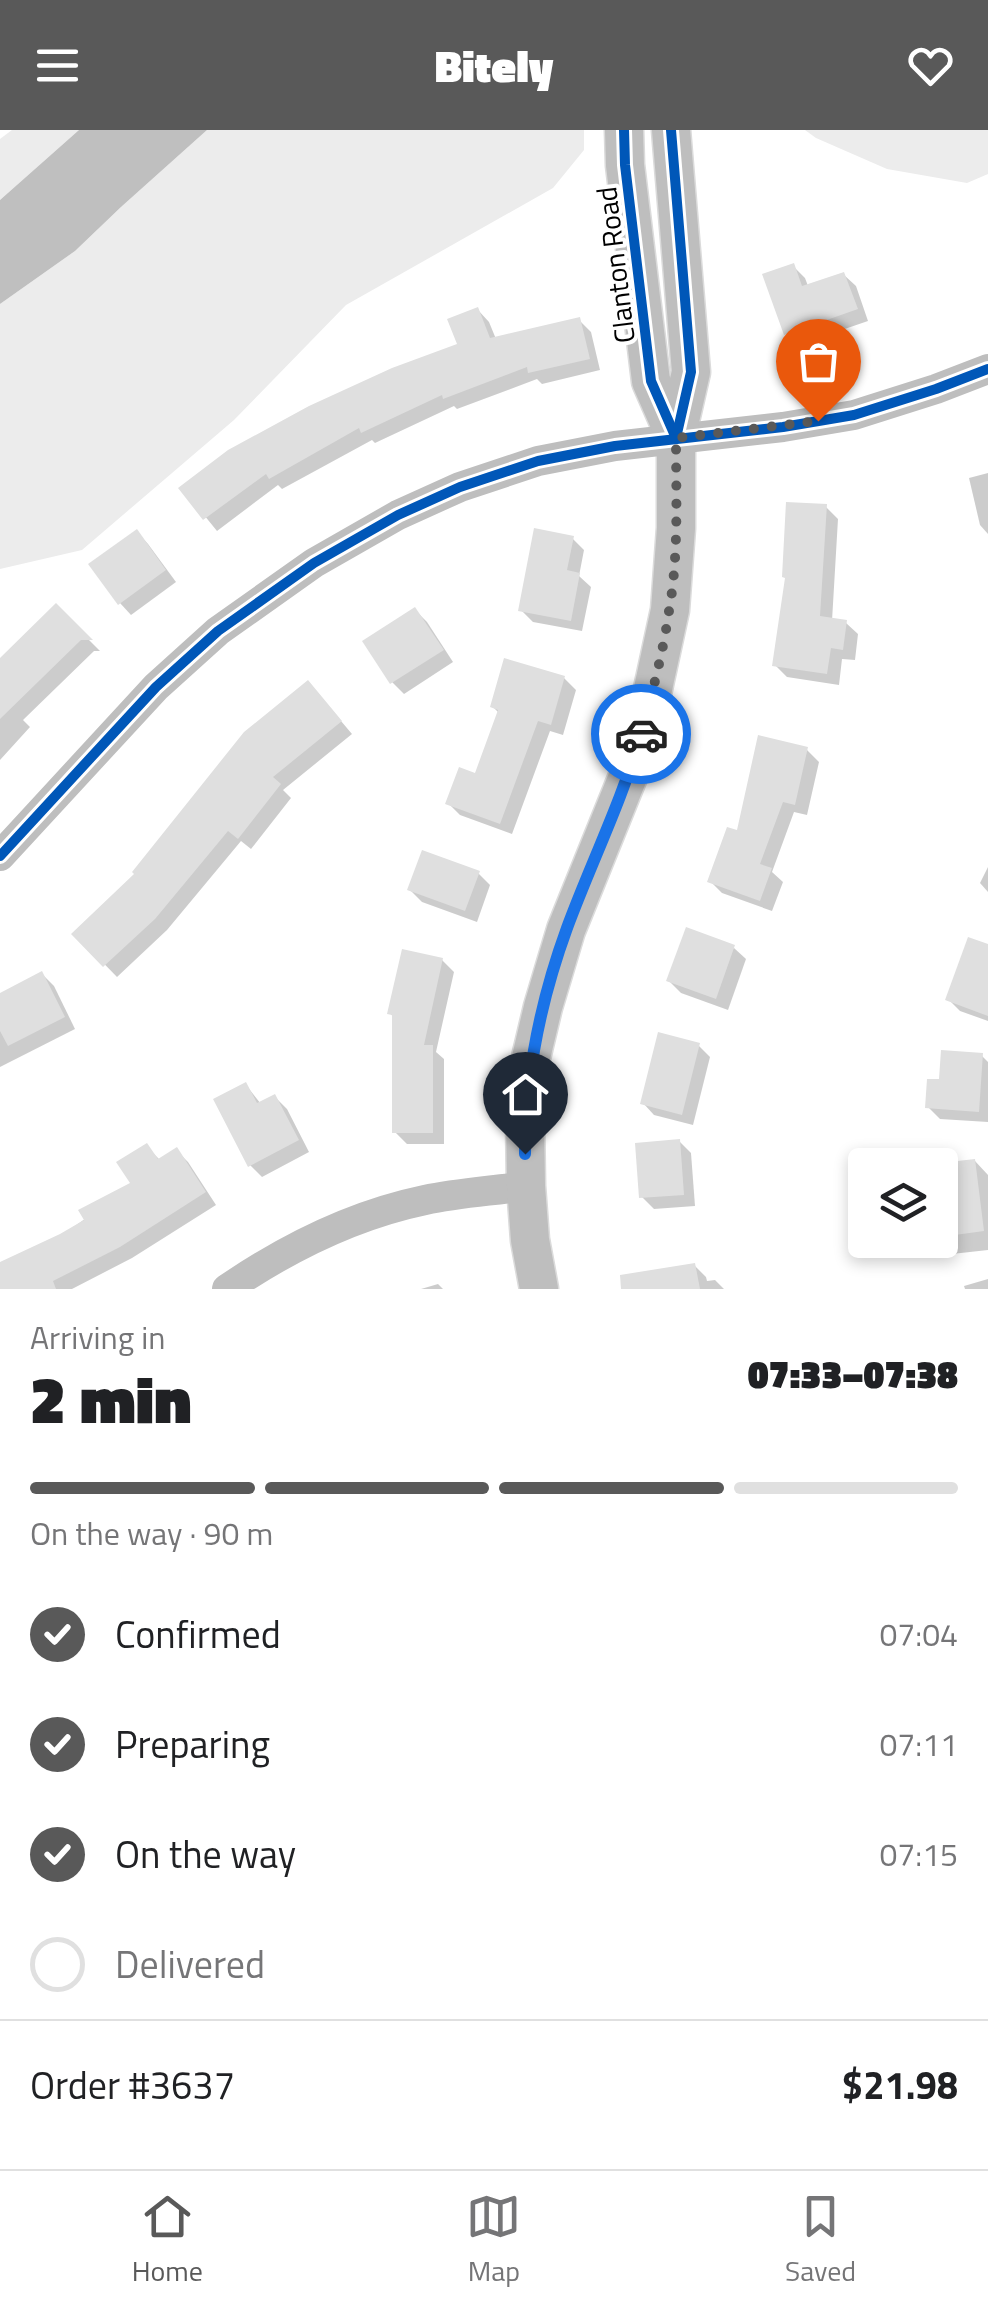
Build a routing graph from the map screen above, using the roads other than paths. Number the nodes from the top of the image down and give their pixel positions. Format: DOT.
graph roads {
  1 [pos="624,130"];
  2 [pos="670,130"];
  3 [pos="988,369"];
  4 [pos="676,438"];
  5 [pos="0,856"];
  6 [pos="526,1186"];
  7 [pos="227,1289"];
  8 [pos="540,1289"];
  1 -- 4 [label="main road, Clanton Road"];
  2 -- 4 [label="main road, Clanton Road"];
  3 -- 4 [label="street"];
  4 -- 5 [label="street"];
  4 -- 6 [label="main road, Clanton Road"];
  6 -- 7 [label="street"];
  6 -- 8 [label="main road, Clanton Road"];
}
